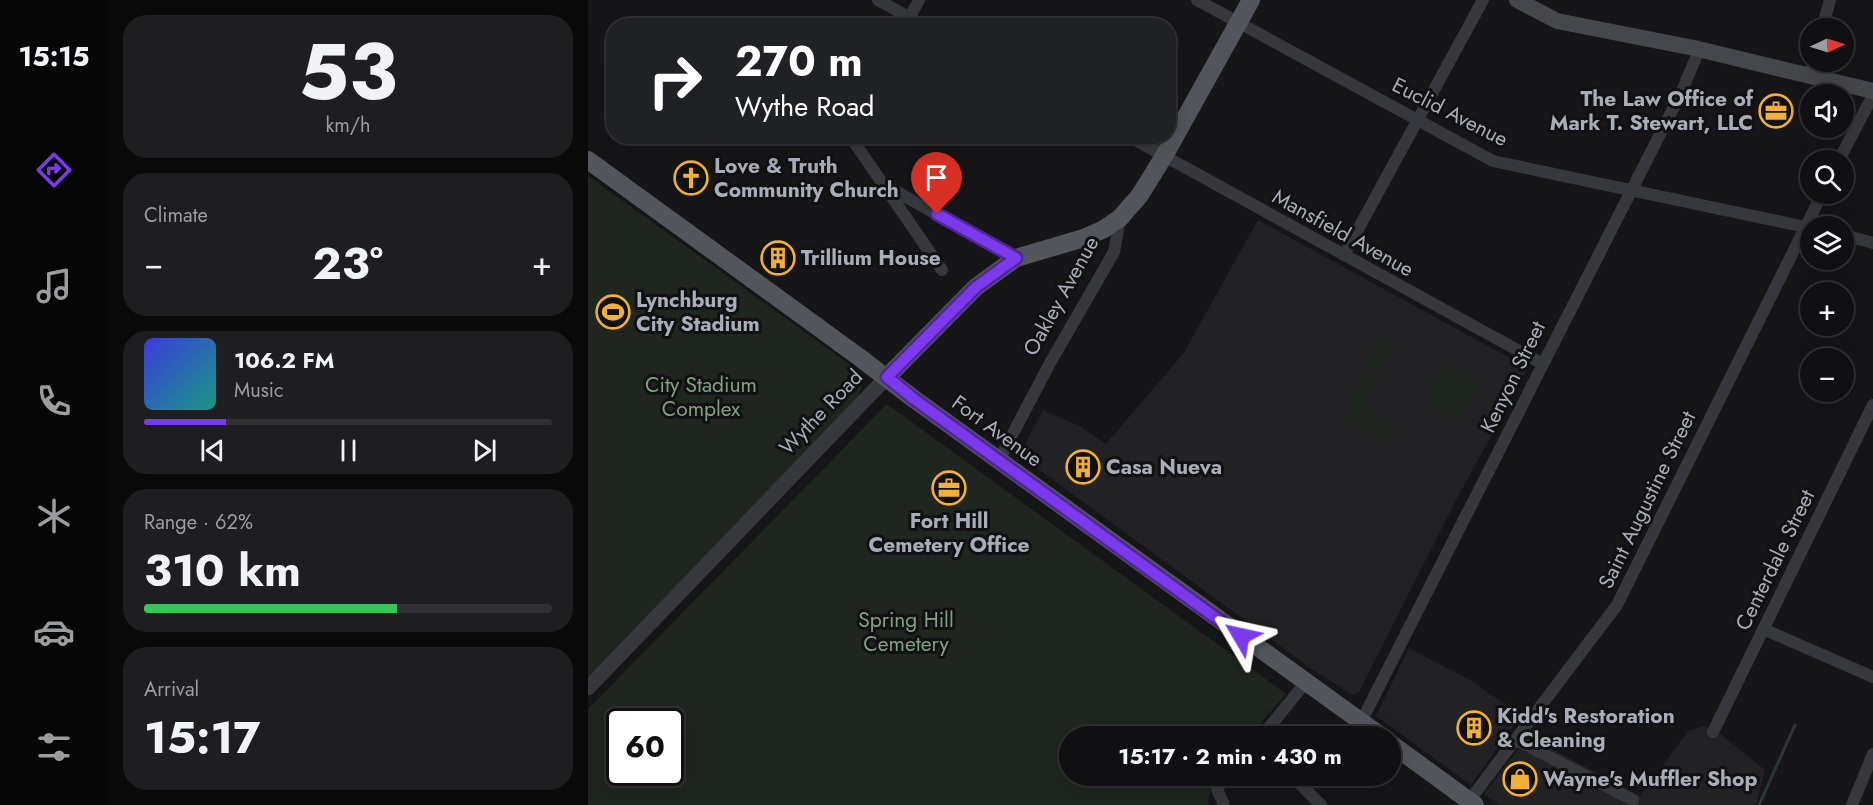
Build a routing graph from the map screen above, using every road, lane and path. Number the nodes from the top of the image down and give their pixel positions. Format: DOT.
graph roads {
  1 [pos="878,0"];
  2 [pos="919,0"];
  3 [pos="1197,0"];
  4 [pos="1251,0"];
  5 [pos="1482,0"];
  6 [pos="1517,0"];
  7 [pos="1830,0"];
  8 [pos="904,18"];
  9 [pos="910,18"];
  10 [pos="1825,18"];
  11 [pos="1239,22"];
  12 [pos="1699,50"];
  13 [pos="1800,67"];
  14 [pos="1820,72"];
  15 [pos="1873,91"];
  16 [pos="1873,95"];
  17 [pos="1419,119"];
  18 [pos="1176,135"];
  19 [pos="856,144"];
  20 [pos="1142,144"];
  21 [pos="1171,144"];
  22 [pos="1844,150"];
  23 [pos="1164,156"];
  24 [pos="588,160"];
  25 [pos="885,185"];
  26 [pos="1631,189"];
  27 [pos="1120,218"];
  28 [pos="1800,225"];
  29 [pos="1854,238"];
  30 [pos="1800,243"];
  31 [pos="1873,243"];
  32 [pos="1344,255"];
  33 [pos="1016,258"];
  34 [pos="942,270"];
  35 [pos="1541,363"];
  36 [pos="887,377"];
  37 [pos="1873,405"];
  38 [pos="999,460"];
  39 [pos="1763,629"];
  40 [pos="1873,677"];
  41 [pos="1306,682"];
  42 [pos="588,688"];
  43 [pos="1361,722"];
  44 [pos="1270,726"];
  45 [pos="1367,726"];
  46 [pos="1713,732"];
  47 [pos="1516,740"];
  48 [pos="1401,751"];
  49 [pos="1873,754"];
  50 [pos="1219,786"];
  51 [pos="1302,786"];
  52 [pos="1633,800"];
  53 [pos="1472,803"];
  54 [pos="1224,805"];
  55 [pos="1322,805"];
  56 [pos="1851,805"];
  1 -- 8 [label="street"];
  2 -- 9 [label="street"];
  3 -- 11 [label="street, Euclid Avenue"];
  4 -- 11 [label="main road, Oakley Avenue"];
  5 -- 17 [label="street"];
  6 -- 12 [label="main road"];
  7 -- 10 [label="street"];
  11 -- 17 [label="street, Euclid Avenue"];
  11 -- 18 [label="main road, Oakley Avenue"];
  12 -- 13 [label="main road"];
  12 -- 26 [label="street, Kenyon Street"];
  14 -- 15 [label="main road"];
  16 -- 22 [label="street"];
  17 -- 26 [label="street, Euclid Avenue"];
  17 -- 32 [label="street"];
  19 -- 25 [label="street"];
  20 -- 23 [label="street, Mansfield Avenue"];
  21 -- 23 [label="main road, Oakley Avenue"];
  23 -- 27 [label="main road, Oakley Avenue"];
  23 -- 32 [label="street, Mansfield Avenue"];
  24 -- 36 [label="main road, Fort Avenue"];
  25 -- 33 [label="street"];
  25 -- 34 [label="street"];
  26 -- 28 [label="street, Euclid Avenue"];
  26 -- 35 [label="street, Kenyon Street"];
  27 -- 33 [label="main road, Wythe Road"];
  27 -- 38 [label="street, Oakley Avenue"];
  29 -- 31 [label="street"];
  30 -- 47 [label="street, Saint Augustine Street"];
  32 -- 35 [label="street, Mansfield Avenue"];
  33 -- 36 [label="main road, Wythe Road"];
  35 -- 43 [label="street, Kenyon Street"];
  36 -- 38 [label="main road, Fort Avenue"];
  36 -- 42 [label="street, Wythe Road"];
  37 -- 39 [label="street, Centerdale Street"];
  38 -- 41 [label="main road, Fort Avenue"];
  39 -- 40 [label="street"];
  39 -- 46 [label="street, Centerdale Street"];
  41 -- 43 [label="main road, Fort Avenue"];
  41 -- 44 [label="street"];
  43 -- 45 [label="main road, Fort Avenue"];
  47 -- 52 [label="street"];
  47 -- 53 [label="street, Saint Augustine Street"];
  48 -- 53 [label="main road"];
  49 -- 56 [label="street"];
  50 -- 54 [label="street"];
  51 -- 55 [label="street"];
}
